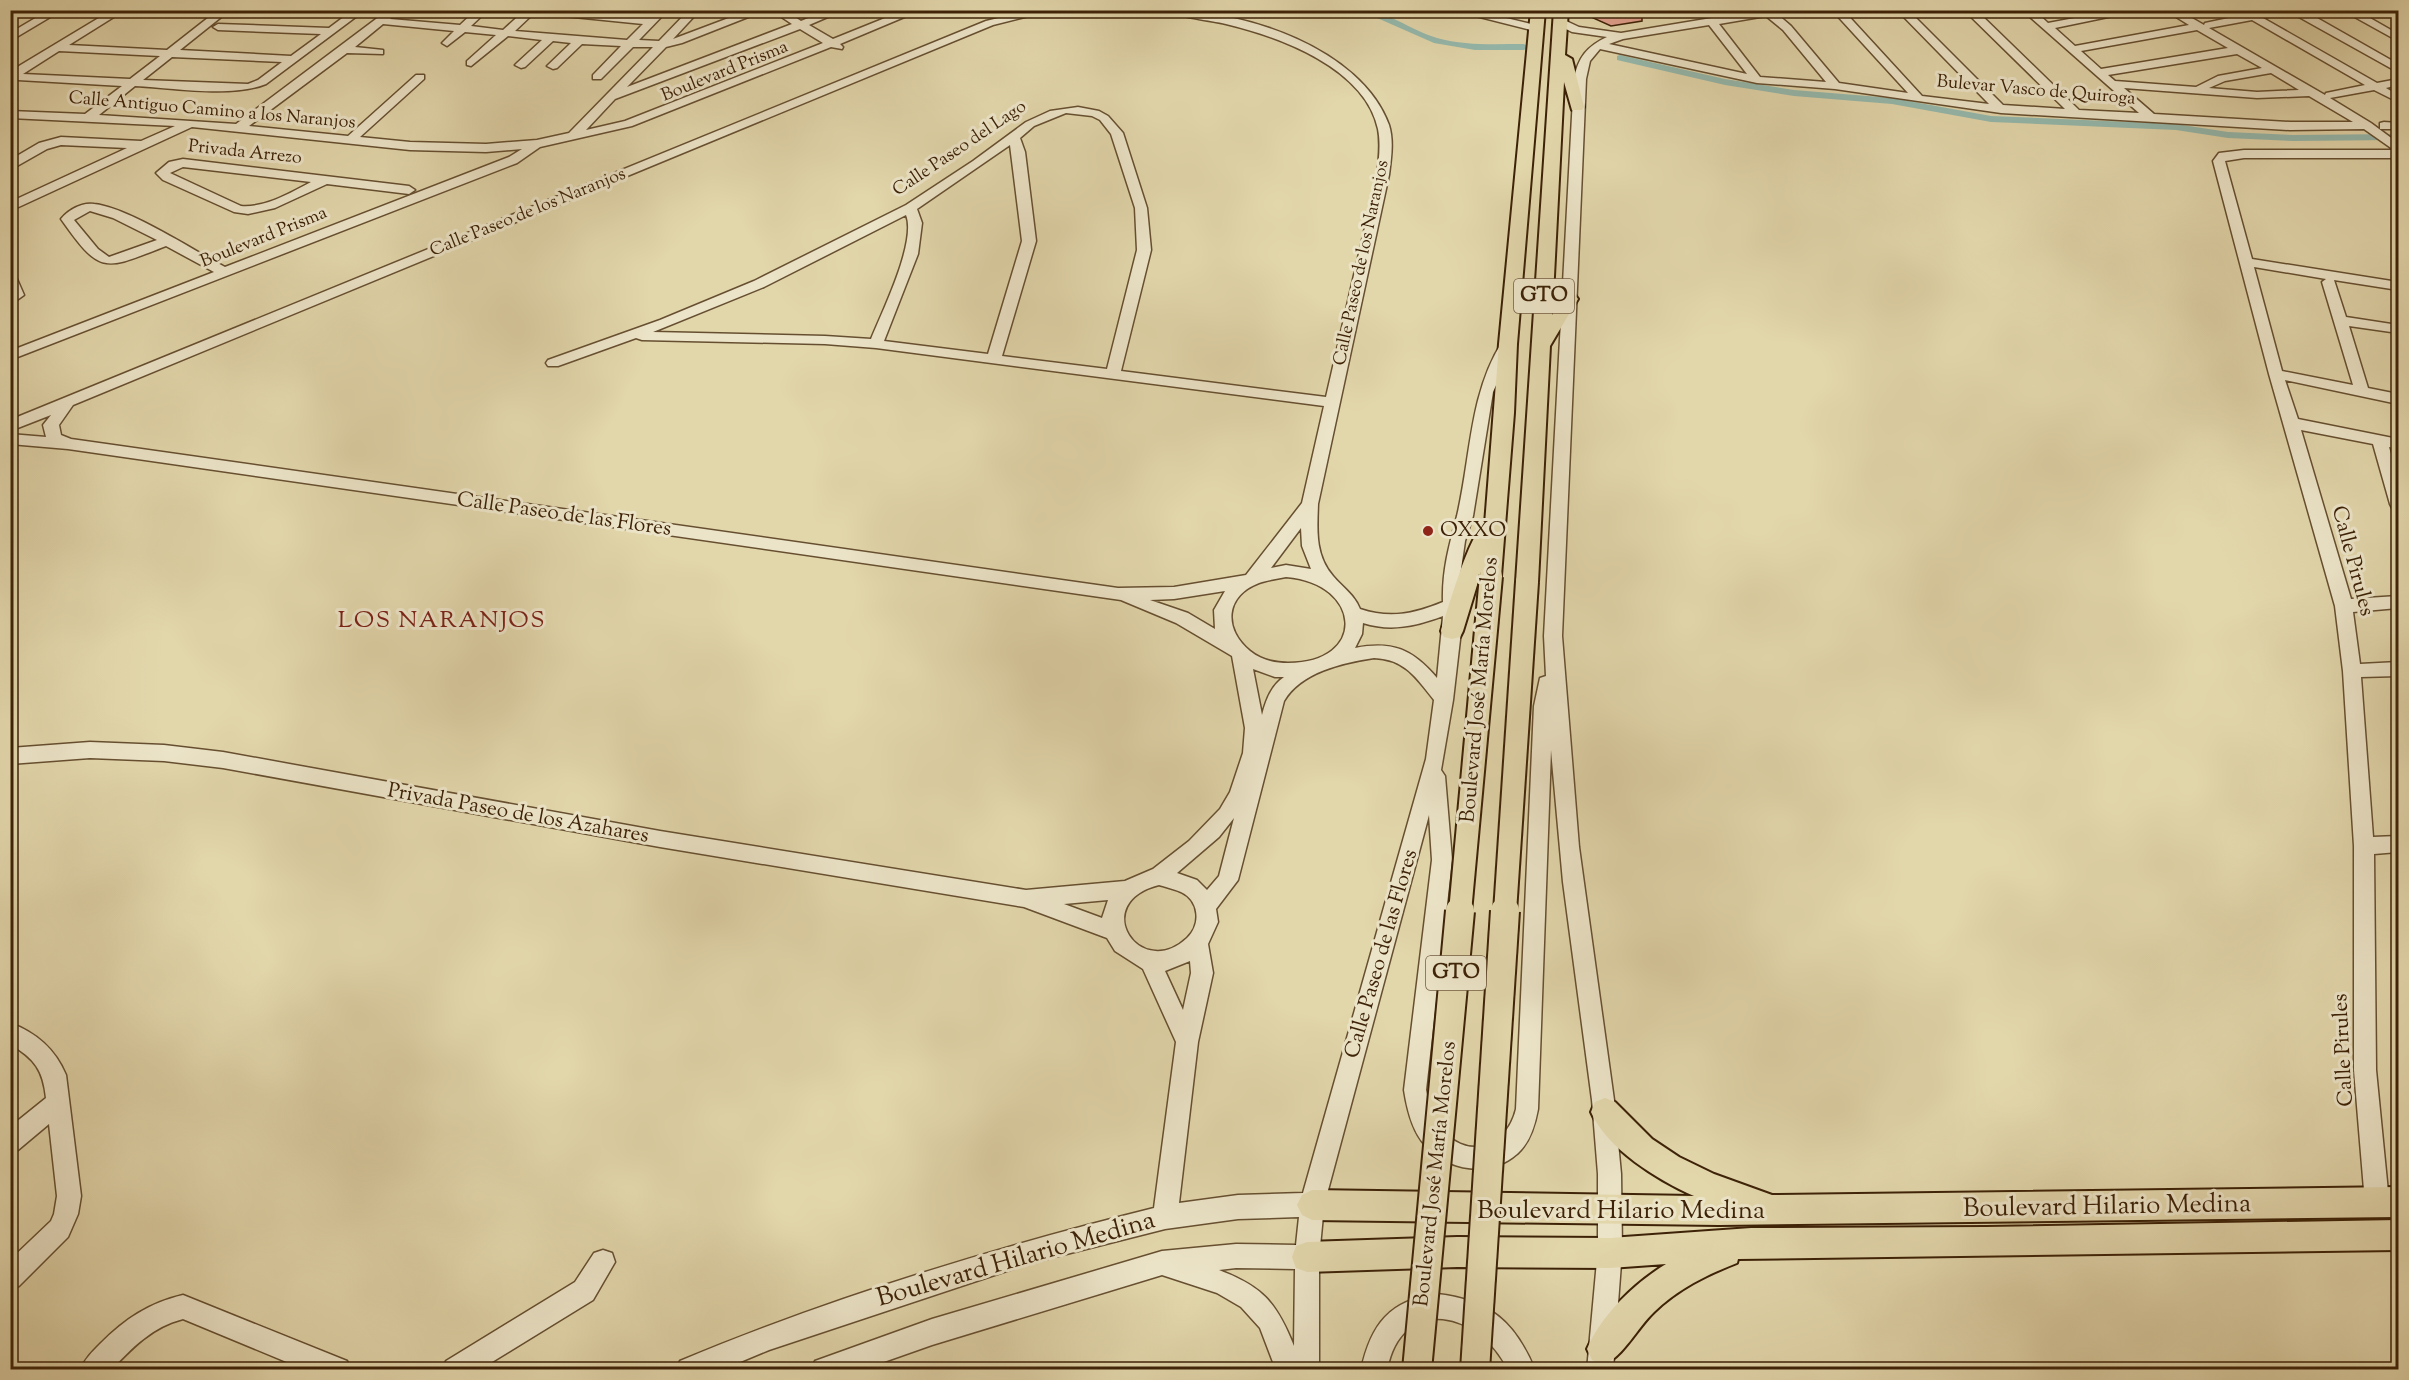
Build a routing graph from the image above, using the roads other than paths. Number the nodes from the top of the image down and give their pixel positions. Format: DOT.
graph roads {
  1 [pos="57,10"];
  2 [pos="120,10"];
  3 [pos="225,10"];
  4 [pos="238,10"];
  5 [pos="360,10"];
  6 [pos="394,10"];
  7 [pos="483,10"];
  8 [pos="532,10"];
  9 [pos="663,10"];
  10 [pos="695,10"];
  11 [pos="761,10"];
  12 [pos="776,10"];
  13 [pos="839,10"];
  14 [pos="916,10"];
  15 [pos="930,10"];
  16 [pos="1048,10"];
  17 [pos="1173,10"];
  18 [pos="1457,10"];
  19 [pos="1538,10"];
  20 [pos="1693,10"];
  21 [pos="1785,10"];
  22 [pos="1838,10"];
  23 [pos="1902,10"];
  24 [pos="1970,10"];
  25 [pos="2028,10"];
  26 [pos="2137,10"];
  27 [pos="2170,10"];
  28 [pos="2185,10"];
  29 [pos="2242,10"];
  30 [pos="2287,10"];
  31 [pos="2294,10"];
  32 [pos="2347,10"];
  33 [pos="1767,12"];
  34 [pos="2253,17"];
  35 [pos="381,21"];
  36 [pos="652,22"];
  37 [pos="1712,22"];
  38 [pos="1560,24"];
  39 [pos="1695,24"];
  40 [pos="801,25"];
  41 [pos="2204,26"];
  42 [pos="218,27"];
  43 [pos="2045,27"];
  44 [pos="1535,28"];
  45 [pos="463,29"];
  46 [pos="332,30"];
  47 [pos="504,33"];
  48 [pos="1621,36"];
  49 [pos="10,38"];
  50 [pos="551,38"];
  51 [pos="2398,38"];
  52 [pos="580,40"];
  53 [pos="447,43"];
  54 [pos="628,44"];
  55 [pos="662,44"];
  56 [pos="834,45"];
  57 [pos="1598,45"];
  58 [pos="57,48"];
  59 [pos="345,50"];
  60 [pos="2071,50"];
  61 [pos="2238,50"];
  62 [pos="379,52"];
  63 [pos="178,54"];
  64 [pos="292,59"];
  65 [pos="471,63"];
  66 [pos="521,65"];
  67 [pos="554,66"];
  68 [pos="2398,68"];
  69 [pos="2271,70"];
  70 [pos="2097,73"];
  71 [pos="420,77"];
  72 [pos="597,77"];
  73 [pos="1757,80"];
  74 [pos="2398,82"];
  75 [pos="134,83"];
  76 [pos="148,84"];
  77 [pos="2112,84"];
  78 [pos="1835,86"];
  79 [pos="2377,87"];
  80 [pos="2198,91"];
  81 [pos="2308,93"];
  82 [pos="2330,95"];
  83 [pos="610,97"];
  84 [pos="1919,99"];
  85 [pos="2398,99"];
  86 [pos="1577,107"];
  87 [pos="2001,110"];
  88 [pos="10,114"];
  89 [pos="2077,114"];
  90 [pos="89,117"];
  91 [pos="106,118"];
  92 [pos="2152,118"];
  93 [pos="190,123"];
  94 [pos="238,128"];
  95 [pos="1013,136"];
  96 [pos="2390,136"];
  97 [pos="571,138"];
  98 [pos="350,140"];
  99 [pos="147,145"];
  100 [pos="410,146"];
  101 [pos="515,147"];
  102 [pos="533,148"];
  103 [pos="500,155"];
  104 [pos="459,162"];
  105 [pos="10,166"];
  106 [pos="325,180"];
  107 [pos="409,190"];
  108 [pos="10,207"];
  109 [pos="910,208"];
  110 [pos="167,241"];
  111 [pos="212,266"];
  112 [pos="2247,266"];
  113 [pos="224,273"];
  114 [pos="10,279"];
  115 [pos="2329,282"];
  116 [pos="2398,286"];
  117 [pos="2398,292"];
  118 [pos="1569,299"];
  119 [pos="10,300"];
  120 [pos="2340,320"];
  121 [pos="2398,329"];
  122 [pos="630,336"];
  123 [pos="10,344"];
  124 [pos="876,344"];
  125 [pos="1508,344"];
  126 [pos="1541,349"];
  127 [pos="10,356"];
  128 [pos="994,359"];
  129 [pos="554,363"];
  130 [pos="1113,374"];
  131 [pos="2276,374"];
  132 [pos="2362,392"];
  133 [pos="2398,399"];
  134 [pos="70,401"];
  135 [pos="1332,402"];
  136 [pos="2292,423"];
  137 [pos="10,426"];
  138 [pos="10,439"];
  139 [pos="2379,440"];
  140 [pos="68,444"];
  141 [pos="2398,444"];
  142 [pos="1310,504"];
  143 [pos="2398,504"];
  144 [pos="1496,515"];
  145 [pos="1251,578"];
  146 [pos="1329,583"];
  147 [pos="1118,594"];
  148 [pos="2398,602"];
  149 [pos="1450,606"];
  150 [pos="2344,606"];
  151 [pos="1354,614"];
  152 [pos="1407,623"];
  153 [pos="1452,631"];
  154 [pos="1553,636"];
  155 [pos="1236,651"];
  156 [pos="1403,655"];
  157 [pos="1334,660"];
  158 [pos="2398,669"];
  159 [pos="1306,670"];
  160 [pos="2352,671"];
  161 [pos="1444,700"];
  162 [pos="10,756"];
  163 [pos="1435,759"];
  164 [pos="2398,844"];
  165 [pos="2364,846"];
  166 [pos="1159,876"];
  167 [pos="1126,890"];
  168 [pos="1024,898"];
  169 [pos="1206,906"];
  170 [pos="1115,932"];
  171 [pos="1198,945"];
  172 [pos="1149,960"];
  173 [pos="10,1034"];
  174 [pos="1187,1042"];
  175 [pos="58,1103"];
  176 [pos="1605,1112"];
  177 [pos="10,1142"];
  178 [pos="2388,1202"];
  179 [pos="1312,1205"];
  180 [pos="1611,1211"];
  181 [pos="1782,1212"];
  182 [pos="1165,1217"];
  183 [pos="2398,1235"];
  184 [pos="1752,1243"];
  185 [pos="1610,1253"];
  186 [pos="1307,1257"];
  187 [pos="603,1262"];
  188 [pos="1162,1263"];
  189 [pos="10,1277"];
  190 [pos="1602,1359"];
  191 [pos="697,1368"];
  192 [pos="93,1370"];
  193 [pos="338,1370"];
  194 [pos="455,1370"];
  195 [pos="824,1370"];
  196 [pos="1289,1370"];
  197 [pos="1306,1370"];
  198 [pos="1374,1370"];
  199 [pos="1417,1370"];
  200 [pos="1475,1370"];
  201 [pos="1522,1370"];
  1 -- 49 [label="street"];
  2 -- 58 [label="street"];
  3 -- 63 [label="street"];
  4 -- 42 [label="street"];
  5 -- 46 [label="street"];
  6 -- 35 [label="street"];
  7 -- 45 [label="street"];
  8 -- 36 [label="street"];
  8 -- 47 [label="street"];
  9 -- 36 [label="street"];
  10 -- 55 [label="street"];
  11 -- 55 [label="street"];
  12 -- 40 [label="street"];
  13 -- 40 [label="street"];
  14 -- 56 [label="street, Boulevard Prisma"];
  15 -- 56 [label="street, Boulevard Prisma"];
  16 -- 134 [label="street, Calle Paseo de los Naranjos"];
  17 -- 135 [label="street, Calle Paseo de los Naranjos"];
  18 -- 44 [label="street"];
  19 -- 44 [label="main road, Boulevard José María Morelos / GTO"];
  20 -- 39 [label="street"];
  21 -- 33 [label="street"];
  22 -- 84 [label="street"];
  23 -- 87 [label="street"];
  24 -- 89 [label="street"];
  25 -- 43 [label="street"];
  26 -- 43 [label="street"];
  27 -- 41 [label="street"];
  28 -- 41 [label="street"];
  29 -- 34 [label="street"];
  30 -- 34 [label="street"];
  31 -- 68 [label="street"];
  32 -- 51 [label="street"];
  33 -- 37 [label="street"];
  33 -- 78 [label="street"];
  34 -- 41 [label="street"];
  34 -- 79 [label="street"];
  35 -- 45 [label="street"];
  35 -- 59 [label="street"];
  36 -- 54 [label="street"];
  37 -- 39 [label="street"];
  37 -- 73 [label="street"];
  38 -- 48 [label="street"];
  38 -- 86 [label="main road"];
  38 -- 126 [label="main road, Boulevard José María Morelos / GTO"];
  39 -- 48 [label="street"];
  40 -- 56 [label="street"];
  40 -- 83 [label="street"];
  41 -- 60 [label="street"];
  41 -- 61 [label="street"];
  41 -- 82 [label="street"];
  42 -- 46 [label="street"];
  42 -- 63 [label="street"];
  43 -- 60 [label="street"];
  44 -- 125 [label="main road, Boulevard José María Morelos / GTO"];
  45 -- 47 [label="street"];
  45 -- 53 [label="street"];
  46 -- 64 [label="street"];
  47 -- 50 [label="street"];
  47 -- 65 [label="street"];
  48 -- 57 [label="street"];
  50 -- 52 [label="street"];
  50 -- 66 [label="street"];
  52 -- 54 [label="street"];
  52 -- 67 [label="street"];
  54 -- 55 [label="street"];
  54 -- 72 [label="street"];
  55 -- 83 [label="street"];
  56 -- 97 [label="street, Boulevard Prisma"];
  56 -- 102 [label="street, Boulevard Prisma"];
  57 -- 73 [label="street, Bulevar Vasco de Quiroga"];
  57 -- 86 [label="street"];
  58 -- 63 [label="street"];
  58 -- 75 [label="street"];
  59 -- 62 [label="street"];
  59 -- 94 [label="street"];
  60 -- 70 [label="street"];
  61 -- 69 [label="street"];
  61 -- 70 [label="street"];
  63 -- 64 [label="street"];
  63 -- 75 [label="street"];
  63 -- 76 [label="street"];
  64 -- 76 [label="street"];
  69 -- 80 [label="street"];
  69 -- 81 [label="street"];
  70 -- 77 [label="street"];
  71 -- 98 [label="street"];
  73 -- 78 [label="street, Bulevar Vasco de Quiroga"];
  74 -- 79 [label="street"];
  75 -- 76 [label="street"];
  75 -- 90 [label="street"];
  76 -- 91 [label="street"];
  77 -- 80 [label="street"];
  77 -- 92 [label="street"];
  78 -- 84 [label="street, Bulevar Vasco de Quiroga"];
  79 -- 82 [label="street"];
  79 -- 85 [label="street"];
  80 -- 81 [label="street"];
  81 -- 96 [label="street"];
  82 -- 96 [label="street"];
  83 -- 97 [label="street"];
  84 -- 87 [label="street, Bulevar Vasco de Quiroga"];
  86 -- 118 [label="street"];
  87 -- 89 [label="street, Bulevar Vasco de Quiroga"];
  88 -- 90 [label="street, Calle Antiguo Camino a los Naranjos"];
  89 -- 92 [label="street, Bulevar Vasco de Quiroga"];
  90 -- 91 [label="street, Calle Antiguo Camino a los Naranjos"];
  91 -- 93 [label="street, Calle Antiguo Camino a los Naranjos"];
  92 -- 96 [label="street, Bulevar Vasco de Quiroga"];
  93 -- 94 [label="street, Calle Antiguo Camino a los Naranjos"];
  93 -- 99 [label="street"];
  94 -- 98 [label="street, Calle Antiguo Camino a los Naranjos"];
  95 -- 109 [label="street, Calle Paseo del Lago"];
  95 -- 128 [label="street"];
  95 -- 130 [label="street, Calle Paseo del Lago"];
  96 -- 112 [label="street, Calle Pirules"];
  97 -- 102 [label="street, Boulevard Prisma"];
  98 -- 100 [label="street, Calle Antiguo Camino a los Naranjos"];
  99 -- 105 [label="street"];
  99 -- 108 [label="street"];
  100 -- 101 [label="street, Calle Antiguo Camino a los Naranjos"];
  100 -- 104 [label="street, Calle Antiguo Camino a los Naranjos"];
  101 -- 102 [label="street, Calle Antiguo Camino a los Naranjos"];
  101 -- 103 [label="street, Boulevard Prisma"];
  102 -- 103 [label="street"];
  102 -- 113 [label="street, Boulevard Prisma"];
  103 -- 104 [label="street, Boulevard Prisma"];
  104 -- 107 [label="street, Boulevard Prisma"];
  106 -- 106 [label="street, Privada Arrezo"];
  106 -- 107 [label="street, Privada Arrezo"];
  107 -- 111 [label="street, Boulevard Prisma"];
  109 -- 122 [label="street, Calle Paseo del Lago"];
  109 -- 124 [label="street"];
  110 -- 110 [label="street"];
  110 -- 111 [label="street"];
  111 -- 113 [label="street"];
  111 -- 123 [label="street, Boulevard Prisma"];
  112 -- 115 [label="street"];
  112 -- 116 [label="street"];
  112 -- 131 [label="street, Calle Pirules"];
  113 -- 127 [label="street, Boulevard Prisma"];
  114 -- 119 [label="street"];
  115 -- 117 [label="street"];
  115 -- 120 [label="street"];
  118 -- 126 [label="main road"];
  118 -- 154 [label="street"];
  120 -- 121 [label="street"];
  120 -- 132 [label="street"];
  122 -- 124 [label="street, Calle Paseo del Lago"];
  122 -- 129 [label="street, Calle Paseo del Lago"];
  124 -- 128 [label="street, Calle Paseo del Lago"];
  125 -- 144 [label="main road, Boulevard José María Morelos / GTO"];
  125 -- 149 [label="street, Calle Paseo de las Flores"];
  126 -- 200 [label="main road, Boulevard José María Morelos / GTO, bridge"];
  128 -- 130 [label="street, Calle Paseo del Lago"];
  130 -- 135 [label="street, Calle Paseo del Lago"];
  131 -- 132 [label="street"];
  131 -- 136 [label="street, Calle Pirules"];
  132 -- 133 [label="street"];
  134 -- 137 [label="street, Calle Paseo de los Naranjos"];
  134 -- 140 [label="street"];
  135 -- 142 [label="street, Calle Paseo de los Naranjos"];
  136 -- 139 [label="street"];
  136 -- 150 [label="street, Calle Pirules"];
  138 -- 140 [label="street, Calle Paseo de las Flores"];
  139 -- 141 [label="street"];
  139 -- 143 [label="street"];
  140 -- 147 [label="street, Calle Paseo de las Flores"];
  142 -- 145 [label="street, Calle Paseo de los Naranjos"];
  142 -- 146 [label="street, Calle Paseo de los Naranjos"];
  144 -- 153 [label="main road"];
  144 -- 199 [label="main road, Boulevard José María Morelos / GTO, bridge"];
  145 -- 146 [label="street"];
  145 -- 147 [label="street, Calle Paseo de las Flores"];
  145 -- 155 [label="street"];
  146 -- 151 [label="street"];
  147 -- 155 [label="street, Calle Paseo de las Flores"];
  148 -- 150 [label="street"];
  149 -- 152 [label="street"];
  149 -- 153 [label="street, Calle Paseo de las Flores"];
  150 -- 160 [label="street, Calle Pirules"];
  151 -- 152 [label="street"];
  151 -- 157 [label="street"];
  152 -- 156 [label="street"];
  153 -- 161 [label="street, Calle Paseo de las Flores"];
  154 -- 163 [label="street"];
  154 -- 176 [label="street"];
  155 -- 159 [label="street"];
  155 -- 166 [label="street"];
  156 -- 157 [label="street"];
  156 -- 161 [label="street"];
  157 -- 159 [label="street"];
  158 -- 160 [label="street"];
  159 -- 169 [label="street"];
  160 -- 165 [label="street, Calle Pirules"];
  161 -- 163 [label="street, Calle Paseo de las Flores"];
  162 -- 168 [label="street, Privada Paseo de los Azahares"];
  163 -- 179 [label="street, Calle Paseo de las Flores"];
  164 -- 165 [label="street"];
  165 -- 178 [label="street, Calle Pirules"];
  166 -- 167 [label="street"];
  166 -- 169 [label="street"];
  167 -- 168 [label="street, Privada Paseo de los Azahares"];
  167 -- 170 [label="street"];
  168 -- 170 [label="street, Privada Paseo de los Azahares"];
  169 -- 171 [label="street"];
  170 -- 172 [label="street"];
  171 -- 172 [label="street"];
  171 -- 174 [label="street"];
  172 -- 174 [label="street"];
  173 -- 175 [label="street"];
  174 -- 182 [label="street"];
  175 -- 177 [label="street"];
  175 -- 189 [label="street"];
  176 -- 180 [label="street"];
  176 -- 181 [label="main road"];
  178 -- 181 [label="main road, Boulevard Hilario Medina"];
  179 -- 180 [label="main road, Boulevard Hilario Medina"];
  179 -- 182 [label="street, Boulevard Hilario Medina"];
  179 -- 186 [label="street, Calle Paseo de las Flores"];
  180 -- 181 [label="main road, Boulevard Hilario Medina"];
  180 -- 185 [label="street"];
  182 -- 191 [label="street, Boulevard Hilario Medina"];
  183 -- 184 [label="main road, Boulevard Hilario Medina"];
  184 -- 185 [label="main road, Boulevard Hilario Medina"];
  184 -- 190 [label="main road"];
  185 -- 186 [label="main road, Boulevard Hilario Medina"];
  185 -- 190 [label="street"];
  186 -- 188 [label="street, Boulevard Hilario Medina"];
  186 -- 197 [label="street, Calle Paseo de las Flores"];
  187 -- 194 [label="street"];
  188 -- 195 [label="street, Boulevard Hilario Medina"];
  188 -- 196 [label="street"];
  192 -- 193 [label="street"];
  198 -- 201 [label="street"];
}
